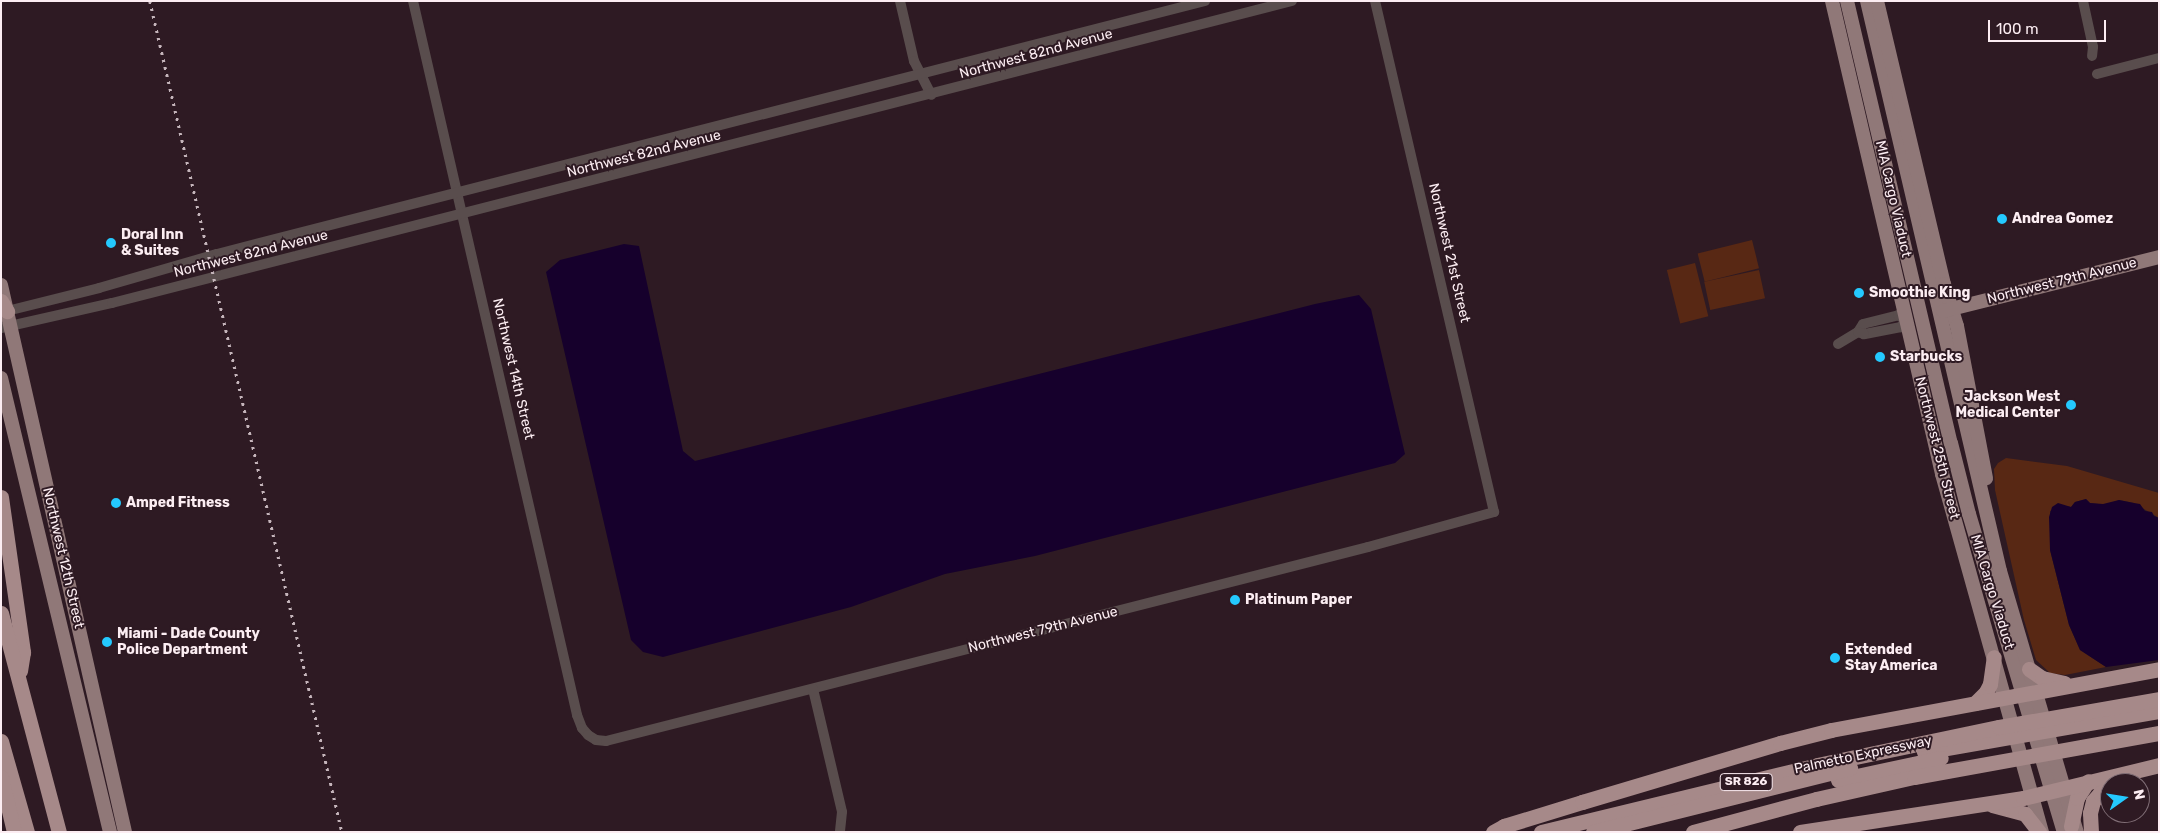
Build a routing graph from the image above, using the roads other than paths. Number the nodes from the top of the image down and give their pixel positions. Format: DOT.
graph roads {
  1 [pos="413,1"];
  2 [pos="900,1"];
  3 [pos="1204,1"];
  4 [pos="1292,1"];
  5 [pos="1375,1"];
  6 [pos="1832,1"];
  7 [pos="1847,1"];
  8 [pos="2083,1"];
  9 [pos="1867,2"];
  10 [pos="2092,56"];
  11 [pos="2159,58"];
  12 [pos="2098,74"];
  13 [pos="921,76"];
  14 [pos="932,95"];
  15 [pos="457,193"];
  16 [pos="463,214"];
  17 [pos="2159,256"];
  18 [pos="1,285"];
  19 [pos="1951,309"];
  20 [pos="1930,314"];
  21 [pos="4,316"];
  22 [pos="1906,320"];
  23 [pos="1838,344"];
  24 [pos="1,378"];
  25 [pos="1,497"];
  26 [pos="1494,512"];
  27 [pos="2003,558"];
  28 [pos="1,612"];
  29 [pos="1994,656"];
  30 [pos="2029,669"];
  31 [pos="2159,669"];
  32 [pos="19,678"];
  33 [pos="2072,684"];
  34 [pos="813,689"];
  35 [pos="2034,692"];
  36 [pos="2006,697"];
  37 [pos="2159,700"];
  38 [pos="1975,703"];
  39 [pos="2159,710"];
  40 [pos="2159,719"];
  41 [pos="2065,731"];
  42 [pos="2159,733"];
  43 [pos="592,738"];
  44 [pos="1,741"];
  45 [pos="2002,742"];
  46 [pos="2159,765"];
  47 [pos="1,777"];
  48 [pos="2088,781"];
  49 [pos="2061,787"];
  50 [pos="2100,793"];
  51 [pos="2034,795"];
  52 [pos="1986,803"];
  53 [pos="2068,830"];
  54 [pos="14,832"];
  55 [pos="28,832"];
  56 [pos="59,832"];
  57 [pos="110,832"];
  58 [pos="125,832"];
  59 [pos="840,832"];
  60 [pos="1493,832"];
  61 [pos="1541,832"];
  62 [pos="1593,832"];
  63 [pos="1628,832"];
  64 [pos="1693,832"];
  65 [pos="1800,832"];
  66 [pos="2040,832"];
  67 [pos="2091,832"];
  1 -- 15 [label="street, Northwest 14th Street"];
  2 -- 13 [label="street"];
  3 -- 13 [label="street, Northwest 82nd Avenue"];
  4 -- 14 [label="street, Northwest 82nd Avenue"];
  5 -- 26 [label="street, Northwest 21st Street"];
  6 -- 22 [label="main road, Northwest 25th Street"];
  7 -- 53 [label="main road, MIA Cargo Viaduct"];
  8 -- 10 [label="street"];
  9 -- 19 [label="main road"];
  9 -- 20 [label="main road"];
  9 -- 53 [label="main road, MIA Cargo Viaduct"];
  11 -- 12 [label="street"];
  13 -- 14 [label="street"];
  13 -- 15 [label="street, Northwest 82nd Avenue"];
  14 -- 16 [label="street, Northwest 82nd Avenue"];
  15 -- 16 [label="street, Northwest 14th Street"];
  15 -- 21 [label="street, Northwest 82nd Avenue"];
  16 -- 21 [label="street, Northwest 82nd Avenue"];
  16 -- 43 [label="street, Northwest 14th Street"];
  17 -- 19 [label="main road, Northwest 79th Avenue"];
  18 -- 21 [label="main road, Northwest 12th Street"];
  19 -- 20 [label="main road, Northwest 79th Avenue"];
  19 -- 27 [label="main road"];
  20 -- 22 [label="main road, Northwest 79th Avenue"];
  20 -- 27 [label="main road"];
  21 -- 58 [label="main road, Northwest 12th Street"];
  22 -- 23 [label="street"];
  22 -- 29 [label="main road, Northwest 25th Street"];
  24 -- 57 [label="main road, Northwest 12th Street"];
  25 -- 32 [label="highway"];
  26 -- 34 [label="street, Northwest 79th Avenue"];
  27 -- 30 [label="main road"];
  28 -- 32 [label="highway"];
  29 -- 36 [label="main road, Northwest 25th Street"];
  29 -- 38 [label="highway"];
  30 -- 33 [label="highway"];
  30 -- 35 [label="main road"];
  31 -- 33 [label="highway"];
  32 -- 56 [label="highway"];
  33 -- 35 [label="highway"];
  34 -- 43 [label="street, Northwest 79th Avenue"];
  34 -- 59 [label="street"];
  35 -- 36 [label="highway"];
  35 -- 49 [label="main road"];
  36 -- 38 [label="highway"];
  36 -- 51 [label="main road, Northwest 25th Street"];
  37 -- 41 [label="highway, Palmetto Expressway / SR 826"];
  38 -- 60 [label="highway"];
  39 -- 41 [label="highway"];
  40 -- 41 [label="highway"];
  41 -- 42 [label="highway, Palmetto Expressway / SR 826"];
  41 -- 45 [label="highway, Palmetto Expressway / SR 826"];
  41 -- 45 [label="highway, Palmetto Expressway / SR 826"];
  44 -- 55 [label="highway"];
  45 -- 61 [label="highway, Palmetto Expressway / SR 826"];
  45 -- 62 [label="highway"];
  45 -- 63 [label="highway"];
  45 -- 64 [label="highway, Palmetto Expressway / SR 826"];
  46 -- 48 [label="highway"];
  47 -- 54 [label="highway"];
  48 -- 49 [label="highway"];
  48 -- 53 [label="highway"];
  49 -- 51 [label="highway"];
  49 -- 53 [label="main road"];
  50 -- 67 [label="highway"];
  51 -- 52 [label="highway"];
  51 -- 53 [label="main road"];
  51 -- 66 [label="main road, Northwest 25th Street"];
  52 -- 65 [label="highway"];
  52 -- 66 [label="highway"];
}
